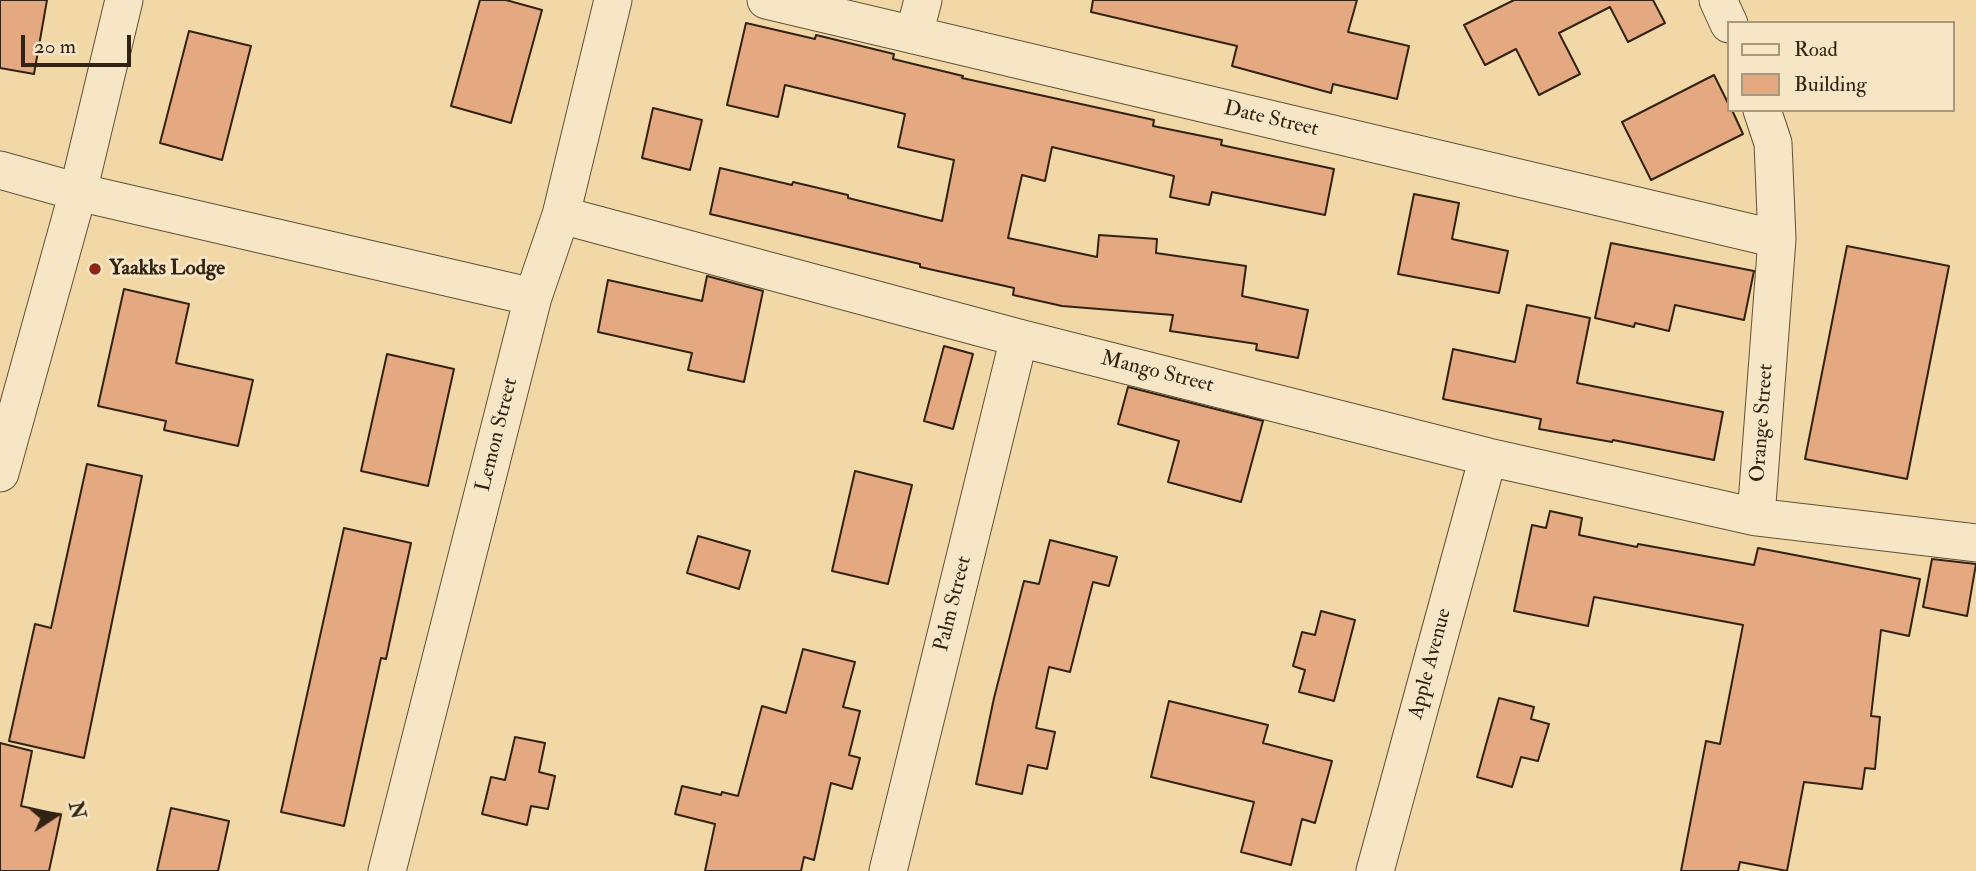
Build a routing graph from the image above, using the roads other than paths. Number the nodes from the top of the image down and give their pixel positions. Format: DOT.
graph roads {
  1 [pos="124,0"];
  2 [pos="613,0"];
  3 [pos="766,0"];
  4 [pos="923,0"];
  5 [pos="1718,0"];
  6 [pos="1728,22"];
  7 [pos="914,35"];
  8 [pos="1763,112"];
  9 [pos="0,170"];
  10 [pos="78,192"];
  11 [pos="561,215"];
  12 [pos="1777,239"];
  13 [pos="533,297"];
  14 [pos="1020,338"];
  15 [pos="1488,457"];
  16 [pos="0,473"];
  17 [pos="1756,517"];
  18 [pos="1976,543"];
  19 [pos="387,871"];
  20 [pos="888,871"];
  21 [pos="1375,871"];
  1 -- 10 [label="street"];
  2 -- 11 [label="street, Lemon Street"];
  3 -- 7 [label="street, Date Street"];
  4 -- 7 [label="street"];
  5 -- 6 [label="street"];
  7 -- 12 [label="street, Date Street"];
  8 -- 12 [label="street, Orange Street"];
  9 -- 10 [label="street"];
  10 -- 13 [label="street"];
  10 -- 16 [label="street"];
  11 -- 13 [label="street, Lemon Street"];
  11 -- 14 [label="street, Mango Street"];
  12 -- 17 [label="street, Orange Street"];
  13 -- 19 [label="street, Lemon Street"];
  14 -- 15 [label="street, Mango Street"];
  14 -- 20 [label="street, Palm Street"];
  15 -- 17 [label="street, Mango Street"];
  15 -- 21 [label="street, Apple Avenue"];
  17 -- 18 [label="street"];
}
